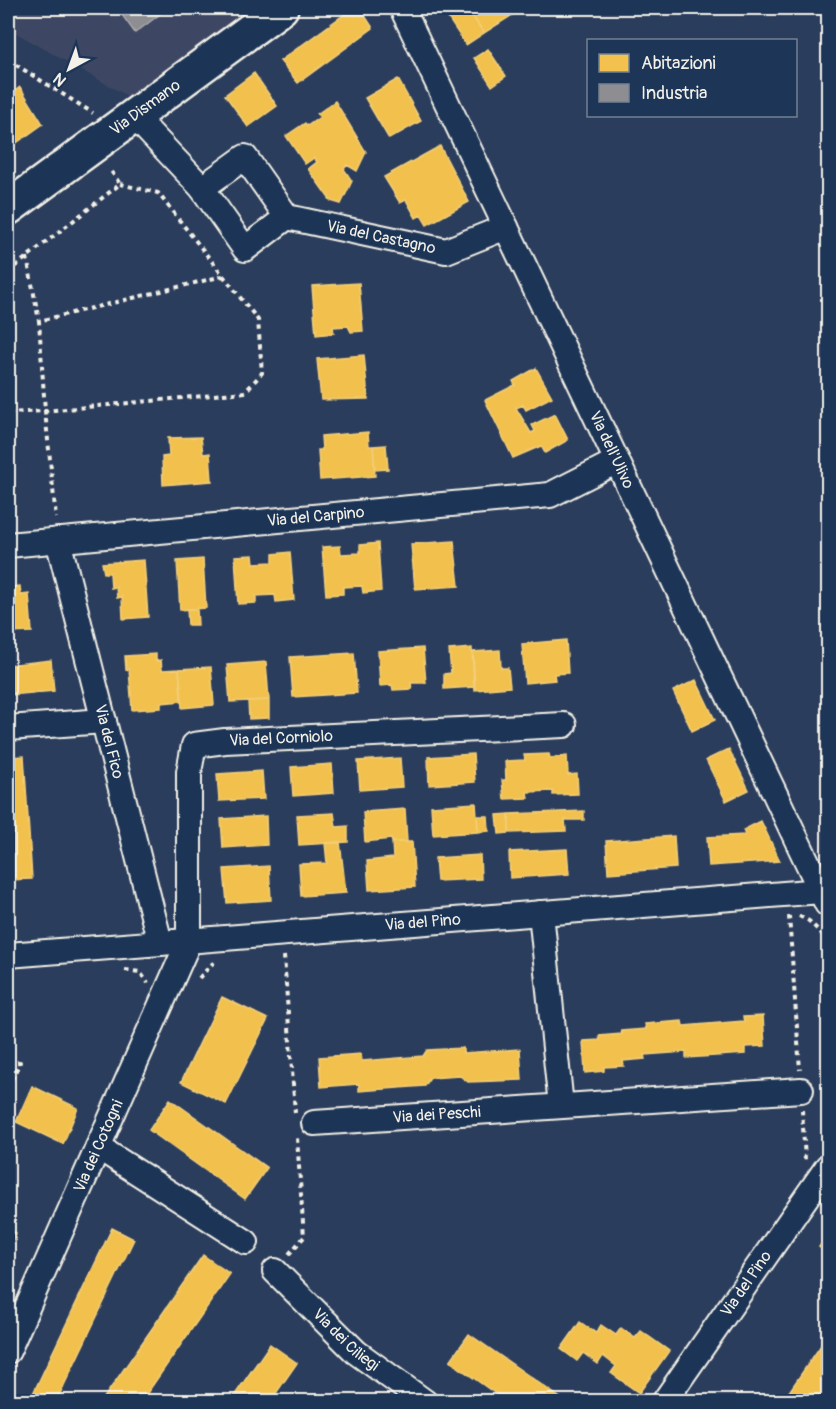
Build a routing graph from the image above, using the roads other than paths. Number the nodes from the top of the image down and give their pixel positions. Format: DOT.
graph roads {
  1 [pos="281,8"];
  2 [pos="402,8"];
  3 [pos="134,116"];
  4 [pos="202,188"];
  5 [pos="8,208"];
  6 [pos="287,217"];
  7 [pos="506,227"];
  8 [pos="617,461"];
  9 [pos="58,540"];
  10 [pos="8,545"];
  11 [pos="104,721"];
  12 [pos="564,725"];
  13 [pos="8,728"];
  14 [pos="825,899"];
  15 [pos="541,913"];
  16 [pos="189,941"];
  17 [pos="160,943"];
  18 [pos="8,955"];
  19 [pos="801,1090"];
  20 [pos="561,1106"];
  21 [pos="314,1123"];
  22 [pos="98,1147"];
  23 [pos="828,1166"];
  24 [pos="246,1242"];
  25 [pos="275,1271"];
  26 [pos="8,1351"];
  27 [pos="425,1401"];
  28 [pos="664,1401"];
  1 -- 3 [label="main road, Via Dismano"];
  2 -- 7 [label="street, Via dell'Ulivo"];
  3 -- 4 [label="street"];
  3 -- 5 [label="main road, Via Dismano"];
  4 -- 6 [label="street"];
  4 -- 6 [label="street"];
  6 -- 7 [label="street, Via del Castagno"];
  7 -- 8 [label="street, Via dell'Ulivo"];
  8 -- 9 [label="street, Via del Carpino"];
  8 -- 14 [label="street, Via dell'Ulivo"];
  9 -- 10 [label="street, Via del Carpino"];
  9 -- 11 [label="street, Via del Fico"];
  11 -- 13 [label="street"];
  11 -- 17 [label="street, Via del Fico"];
  12 -- 16 [label="street, Via del Corniolo"];
  14 -- 15 [label="street, Via del Pino"];
  15 -- 16 [label="street, Via del Pino"];
  15 -- 20 [label="street"];
  16 -- 17 [label="street, Via del Pino"];
  16 -- 22 [label="street, Via dei Cotogni"];
  17 -- 18 [label="street, Via del Pino"];
  19 -- 20 [label="street, Via dei Peschi"];
  20 -- 21 [label="street, Via dei Peschi"];
  22 -- 24 [label="street"];
  22 -- 26 [label="street, Via dei Cotogni"];
  23 -- 28 [label="street, Via del Pino"];
  25 -- 27 [label="street, Via dei Ciliegi"];
}
